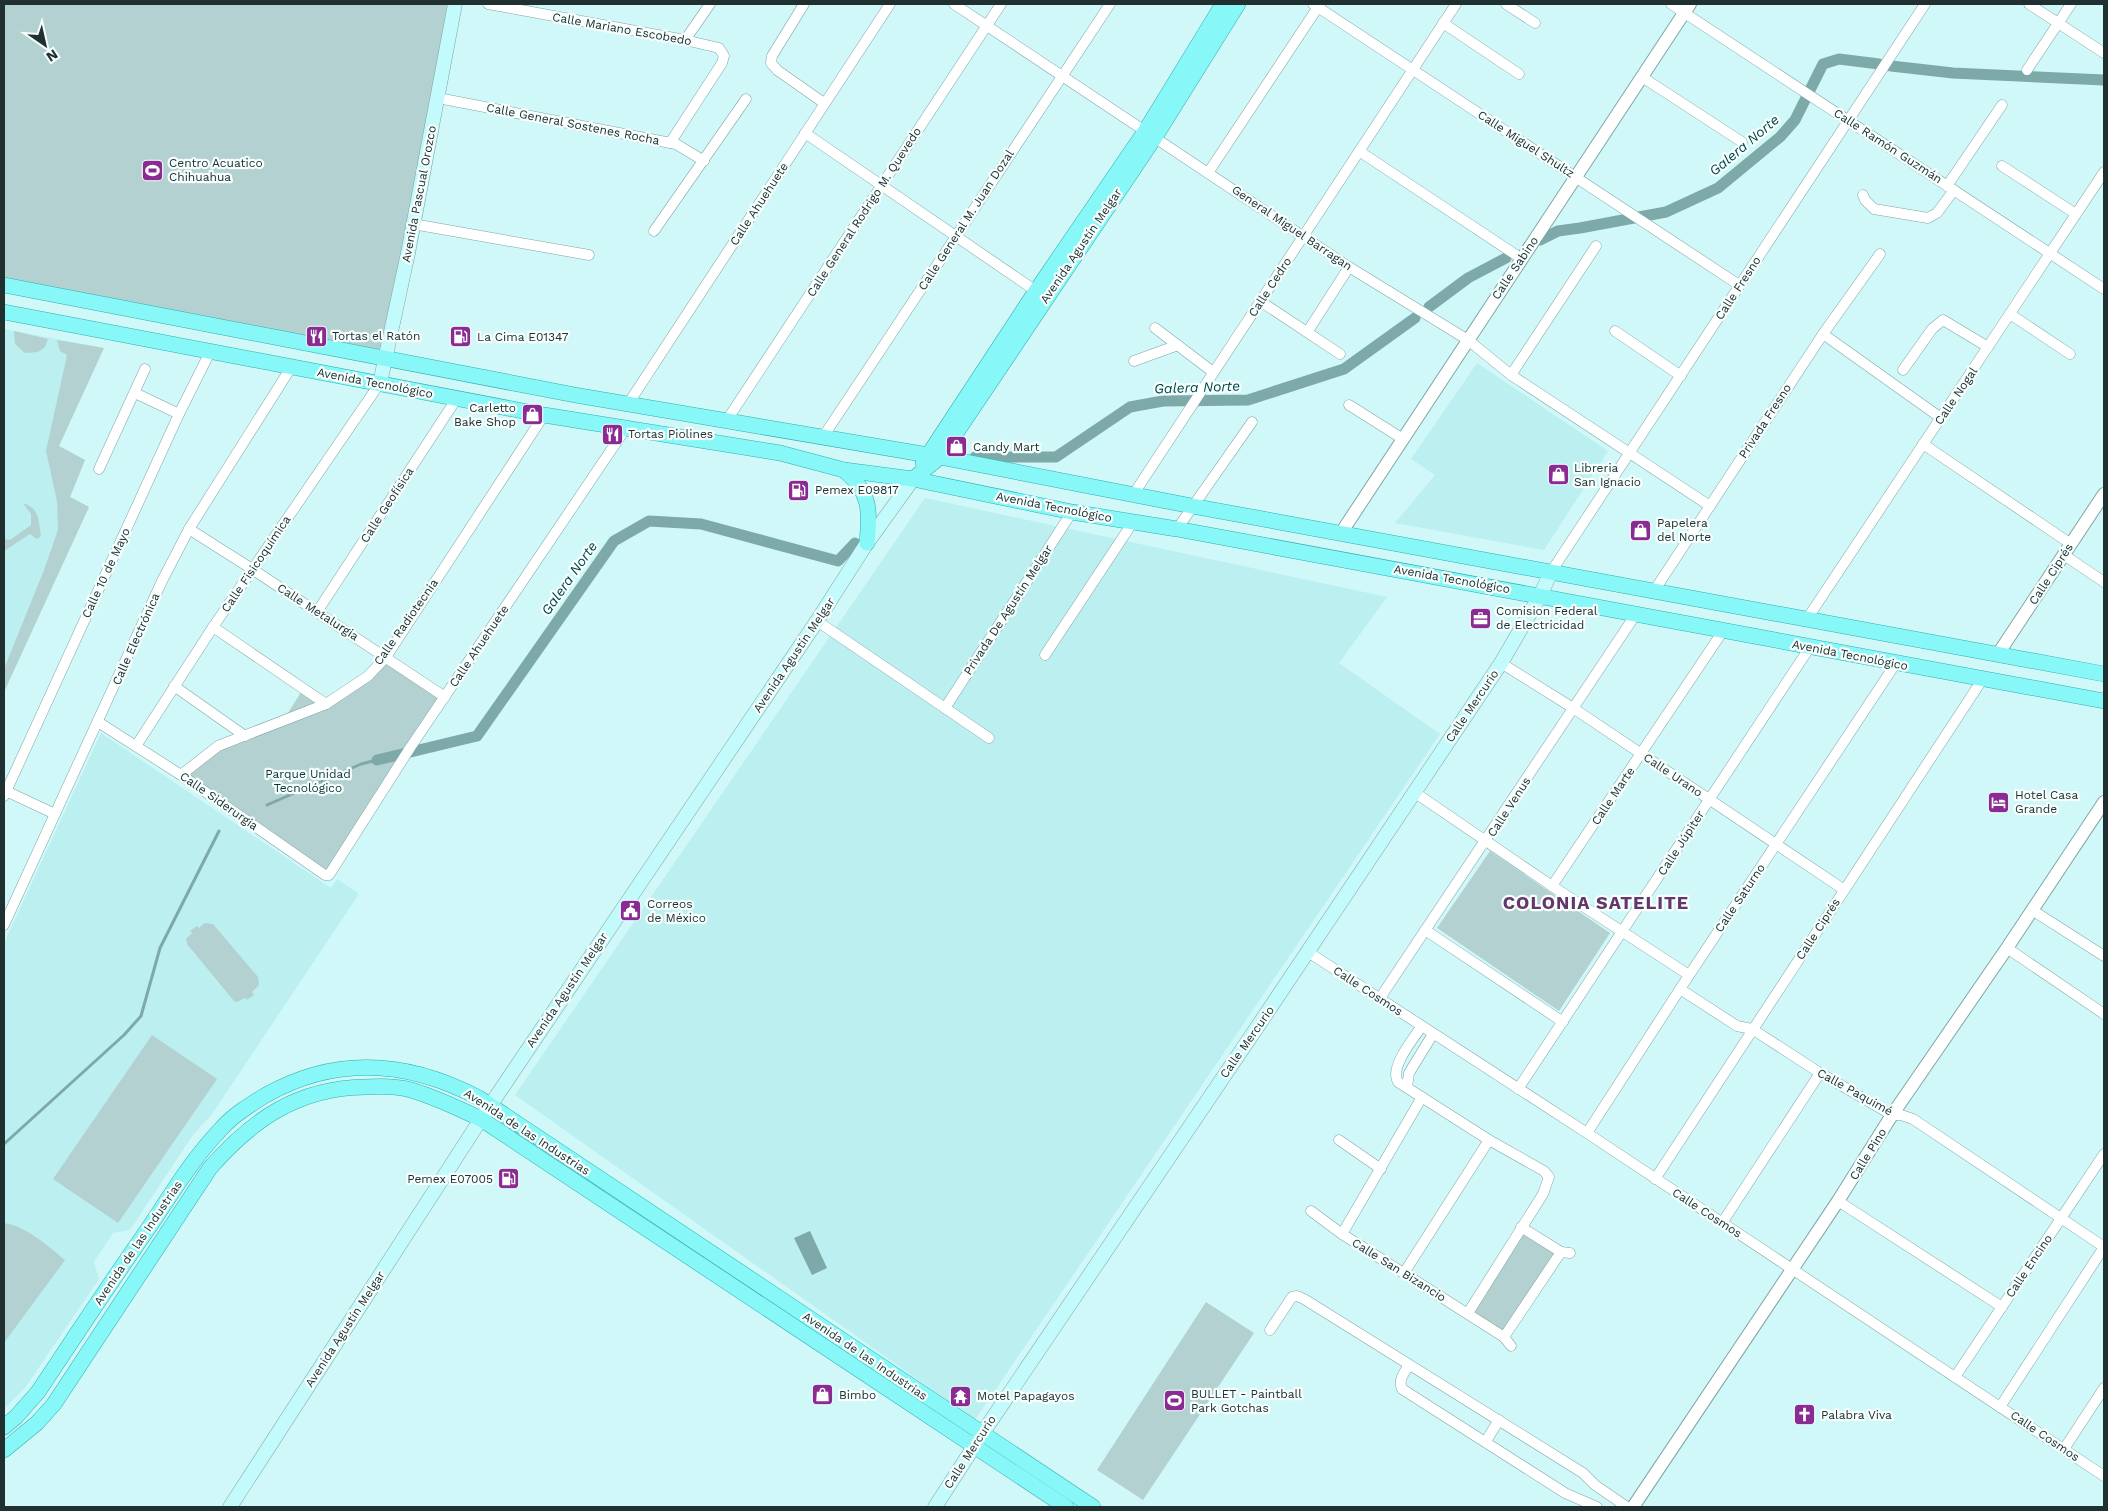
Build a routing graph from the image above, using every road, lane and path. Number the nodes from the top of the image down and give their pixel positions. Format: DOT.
graph roads {
  1 [pos="455,4"];
  2 [pos="488,4"];
  3 [pos="710,4"];
  4 [pos="804,4"];
  5 [pos="890,4"];
  6 [pos="954,4"];
  7 [pos="1001,4"];
  8 [pos="1110,4"];
  9 [pos="1223,4"];
  10 [pos="1238,4"];
  11 [pos="1456,4"];
  12 [pos="1506,4"];
  13 [pos="1671,4"];
  14 [pos="1925,4"];
  15 [pos="2029,4"];
  16 [pos="2070,4"];
  17 [pos="1317,5"];
  18 [pos="1688,8"];
  19 [pos="1444,23"];
  20 [pos="1535,23"];
  21 [pos="2058,23"];
  22 [pos="987,26"];
  23 [pos="685,40"];
  24 [pos="2104,53"];
  25 [pos="1413,70"];
  26 [pos="2027,70"];
  27 [pos="1519,74"];
  28 [pos="1062,76"];
  29 [pos="1642,77"];
  30 [pos="438,98"];
  31 [pos="746,99"];
  32 [pos="824,103"];
  33 [pos="2002,105"];
  34 [pos="1849,121"];
  35 [pos="805,133"];
  36 [pos="1150,134"];
  37 [pos="1742,142"];
  38 [pos="670,143"];
  39 [pos="1359,151"];
  40 [pos="704,161"];
  41 [pos="2002,166"];
  42 [pos="2104,172"];
  43 [pos="1208,173"];
  44 [pos="1576,177"];
  45 [pos="881,186"];
  46 [pos="1951,188"];
  47 [pos="1864,195"];
  48 [pos="2076,214"];
  49 [pos="413,224"];
  50 [pos="654,231"];
  51 [pos="1303,236"];
  52 [pos="955,237"];
  53 [pos="1596,246"];
  54 [pos="2050,253"];
  55 [pos="1880,254"];
  56 [pos="589,255"];
  57 [pos="1522,259"];
  58 [pos="1349,267"];
  59 [pos="4,285"];
  60 [pos="1739,285"];
  61 [pos="2104,289"];
  62 [pos="1036,291"];
  63 [pos="1260,301"];
  64 [pos="4,312"];
  65 [pos="2010,314"];
  66 [pos="1155,328"];
  67 [pos="1308,331"];
  68 [pos="1615,331"];
  69 [pos="1822,334"];
  70 [pos="1468,340"];
  71 [pos="1178,345"];
  72 [pos="1988,347"];
  73 [pos="211,350"];
  74 [pos="1340,354"];
  75 [pos="2070,354"];
  76 [pos="386,358"];
  77 [pos="1134,361"];
  78 [pos="292,366"];
  79 [pos="145,369"];
  80 [pos="1902,370"];
  81 [pos="1213,372"];
  82 [pos="1511,375"];
  83 [pos="1681,376"];
  84 [pos="380,383"];
  85 [pos="135,393"];
  86 [pos="457,398"];
  87 [pos="628,404"];
  88 [pos="1349,405"];
  89 [pos="179,414"];
  90 [pos="544,415"];
  91 [pos="1941,418"];
  92 [pos="727,420"];
  93 [pos="1252,422"];
  94 [pos="626,428"];
  95 [pos="954,436"];
  96 [pos="823,437"];
  97 [pos="1403,439"];
  98 [pos="1923,444"];
  99 [pos="1629,453"];
  100 [pos="934,456"];
  101 [pos="968,462"];
  102 [pos="99,469"];
  103 [pos="844,470"];
  104 [pos="913,479"];
  105 [pos="1133,494"];
  106 [pos="2104,494"];
  107 [pos="1192,506"];
  108 [pos="1710,506"];
  109 [pos="1072,512"];
  110 [pos="1133,522"];
  111 [pos="189,529"];
  112 [pos="1177,529"];
  113 [pos="1341,533"];
  114 [pos="867,543"];
  115 [pos="2071,544"];
  116 [pos="2064,555"];
  117 [pos="252,569"];
  118 [pos="1551,572"];
  119 [pos="2104,582"];
  120 [pos="1654,591"];
  121 [pos="1540,596"];
  122 [pos="317,612"];
  123 [pos="1636,614"];
  124 [pos="1807,619"];
  125 [pos="817,621"];
  126 [pos="213,627"];
  127 [pos="1723,631"];
  128 [pos="1810,647"];
  129 [pos="1998,654"];
  130 [pos="1045,655"];
  131 [pos="386,656"];
  132 [pos="1501,663"];
  133 [pos="1896,663"];
  134 [pos="2104,674"];
  135 [pos="1982,680"];
  136 [pos="174,686"];
  137 [pos="445,697"];
  138 [pos="2104,701"];
  139 [pos="326,704"];
  140 [pos="945,708"];
  141 [pos="1573,708"];
  142 [pos="98,722"];
  143 [pos="245,736"];
  144 [pos="989,738"];
  145 [pos="136,746"];
  146 [pos="1641,754"];
  147 [pos="181,775"];
  148 [pos="1414,792"];
  149 [pos="5,794"];
  150 [pos="1709,800"];
  151 [pos="2104,802"];
  152 [pos="55,814"];
  153 [pos="1486,842"];
  154 [pos="1776,844"];
  155 [pos="335,866"];
  156 [pos="1552,886"];
  157 [pos="1843,889"];
  158 [pos="2032,910"];
  159 [pos="4,925"];
  160 [pos="1425,930"];
  161 [pos="1623,931"];
  162 [pos="2007,948"];
  163 [pos="1308,952"];
  164 [pos="2104,956"];
  165 [pos="1689,975"];
  166 [pos="1680,989"];
  167 [pos="1380,998"];
  168 [pos="2104,1014"];
  169 [pos="1563,1022"];
  170 [pos="1422,1026"];
  171 [pos="1752,1029"];
  172 [pos="1433,1034"];
  173 [pos="1820,1073"];
  174 [pos="1407,1087"];
  175 [pos="1518,1089"];
  176 [pos="1422,1097"];
  177 [pos="490,1105"];
  178 [pos="1892,1114"];
  179 [pos="481,1119"];
  180 [pos="1587,1133"];
  181 [pos="1339,1140"];
  182 [pos="1489,1140"];
  183 [pos="2104,1154"];
  184 [pos="1382,1169"];
  185 [pos="1655,1179"];
  186 [pos="1838,1201"];
  187 [pos="1311,1212"];
  188 [pos="2061,1218"];
  189 [pos="1722,1223"];
  190 [pos="1521,1227"];
  191 [pos="1342,1234"];
  192 [pos="2104,1247"];
  193 [pos="712,1253"];
  194 [pos="703,1266"];
  195 [pos="1793,1269"];
  196 [pos="1404,1274"];
  197 [pos="2002,1307"];
  198 [pos="1468,1313"];
  199 [pos="1270,1330"];
  200 [pos="1504,1337"];
  201 [pos="1511,1346"];
  202 [pos="1410,1365"];
  203 [pos="1955,1377"];
  204 [pos="2104,1388"];
  205 [pos="2000,1407"];
  206 [pos="939,1414"];
  207 [pos="1499,1420"];
  208 [pos="4,1427"];
  209 [pos="978,1440"];
  210 [pos="1486,1441"];
  211 [pos="2064,1449"];
  212 [pos="4,1450"];
  213 [pos="2104,1476"];
  214 [pos="1595,1485"];
  215 [pos="1585,1501"];
  216 [pos="230,1507"];
  217 [pos="935,1507"];
  218 [pos="1066,1507"];
  219 [pos="1093,1507"];
  220 [pos="1596,1507"];
  221 [pos="1627,1507"];
  222 [pos="1633,1507"];
  1 -- 30 [label="main road, Avenida Pascual Orozco"];
  2 -- 23 [label="street, Calle Mariano Escobedo"];
  3 -- 23 [label="street"];
  4 -- 32 [label="street"];
  5 -- 32 [label="street, Calle Ahuehuete"];
  6 -- 22 [label="street, General Miguel Barragan"];
  7 -- 22 [label="street, Calle General Rodrigo M. Quevedo"];
  8 -- 28 [label="street, Calle General M. Juan Dozal"];
  9 -- 36 [label="main road, Avenida Agustín Melgar"];
  10 -- 36 [label="main road, Avenida Agustín Melgar"];
  11 -- 19 [label="street, Calle Cedro"];
  12 -- 20 [label="street"];
  13 -- 18 [label="street, Calle Ramón Guzmán"];
  14 -- 34 [label="street, Calle Fresno"];
  15 -- 21 [label="street"];
  16 -- 21 [label="street"];
  17 -- 25 [label="street, Calle Miguel Shultz"];
  17 -- 43 [label="street"];
  18 -- 29 [label="street, Calle Sabino"];
  18 -- 34 [label="street, Calle Ramón Guzmán"];
  19 -- 25 [label="street, Calle Cedro"];
  19 -- 27 [label="street"];
  21 -- 24 [label="street"];
  21 -- 26 [label="street"];
  22 -- 28 [label="street, General Miguel Barragan"];
  22 -- 45 [label="street, Calle General Rodrigo M. Quevedo"];
  23 -- 38 [label="street, Calle Mariano Escobedo"];
  25 -- 39 [label="street, Calle Cedro"];
  25 -- 44 [label="street, Calle Miguel Shultz"];
  28 -- 36 [label="street, General Miguel Barragan"];
  28 -- 52 [label="street, Calle General M. Juan Dozal"];
  29 -- 37 [label="street"];
  29 -- 44 [label="street, Calle Sabino"];
  30 -- 38 [label="street, Calle General Sostenes Rocha"];
  30 -- 49 [label="main road, Avenida Pascual Orozco"];
  31 -- 40 [label="street"];
  32 -- 35 [label="street, Calle Ahuehuete"];
  33 -- 46 [label="street"];
  34 -- 46 [label="street, Calle Ramón Guzmán"];
  34 -- 60 [label="street, Calle Fresno"];
  35 -- 45 [label="street"];
  35 -- 87 [label="street, Calle Ahuehuete"];
  36 -- 43 [label="street, General Miguel Barragan"];
  36 -- 62 [label="main road, Avenida Agustín Melgar"];
  36 -- 95 [label="main road, Avenida Agustín Melgar"];
  38 -- 40 [label="street, Calle General Sostenes Rocha"];
  39 -- 51 [label="street, Calle Cedro"];
  39 -- 57 [label="street"];
  40 -- 50 [label="street"];
  41 -- 48 [label="street"];
  42 -- 48 [label="street, Calle Nogal"];
  43 -- 51 [label="street, General Miguel Barragan"];
  44 -- 57 [label="street, Calle Sabino"];
  44 -- 60 [label="street, Calle Miguel Shultz"];
  45 -- 52 [label="street"];
  45 -- 92 [label="street, Calle General Rodrigo M. Quevedo"];
  46 -- 47 [label="street"];
  46 -- 54 [label="street, Calle Ramón Guzmán"];
  48 -- 54 [label="street, Calle Nogal"];
  49 -- 56 [label="street"];
  49 -- 76 [label="main road, Avenida Pascual Orozco"];
  51 -- 58 [label="street, General Miguel Barragan"];
  51 -- 63 [label="street, Calle Cedro"];
  52 -- 62 [label="street"];
  52 -- 96 [label="street, Calle General M. Juan Dozal"];
  53 -- 82 [label="street"];
  54 -- 61 [label="street, Calle Ramón Guzmán"];
  54 -- 65 [label="street, Calle Nogal"];
  55 -- 69 [label="street, Privada Fresno"];
  57 -- 70 [label="street, Calle Sabino"];
  58 -- 67 [label="street"];
  58 -- 70 [label="street, General Miguel Barragan"];
  59 -- 76 [label="main road, Avenida Tecnológico"];
  60 -- 83 [label="street, Calle Fresno"];
  62 -- 100 [label="main road, Avenida Agustín Melgar"];
  63 -- 67 [label="street"];
  63 -- 81 [label="street, Calle Cedro"];
  64 -- 73 [label="main road, Avenida Tecnológico"];
  65 -- 72 [label="street, Calle Nogal"];
  65 -- 75 [label="street"];
  66 -- 71 [label="street"];
  67 -- 74 [label="street"];
  68 -- 83 [label="street"];
  69 -- 91 [label="street"];
  69 -- 108 [label="street, Privada Fresno"];
  70 -- 82 [label="street, General Miguel Barragan"];
  70 -- 97 [label="street, Calle Sabino"];
  71 -- 77 [label="street"];
  71 -- 81 [label="street"];
  72 -- 80 [label="street"];
  72 -- 91 [label="street, Calle Nogal"];
  73 -- 78 [label="main road, Avenida Tecnológico"];
  73 -- 89 [label="street, Calle 10 de Mayo"];
  76 -- 84 [label="main road, Avenida Pascual Orozco"];
  76 -- 87 [label="main road, Avenida Tecnológico"];
  78 -- 84 [label="main road, Avenida Tecnológico"];
  78 -- 111 [label="street, Calle Electrónica"];
  79 -- 85 [label="street"];
  81 -- 105 [label="street, Calle Cedro"];
  82 -- 99 [label="street, General Miguel Barragan"];
  83 -- 99 [label="street, Calle Fresno"];
  84 -- 86 [label="main road, Avenida Tecnológico"];
  84 -- 117 [label="street, Calle Fisicoquímica"];
  85 -- 89 [label="street"];
  85 -- 102 [label="street"];
  86 -- 90 [label="main road, Avenida Tecnológico"];
  86 -- 122 [label="street, Calle Geofísica"];
  87 -- 92 [label="main road, Avenida Tecnológico"];
  88 -- 97 [label="street"];
  89 -- 149 [label="street, Calle 10 de Mayo"];
  90 -- 94 [label="main road, Avenida Tecnológico"];
  90 -- 131 [label="street, Calle Radiotecnia"];
  91 -- 98 [label="street, Calle Nogal"];
  92 -- 96 [label="main road, Avenida Tecnológico"];
  93 -- 107 [label="street"];
  94 -- 103 [label="main road, Avenida Tecnológico"];
  94 -- 137 [label="street, Calle Ahuehuete"];
  95 -- 100 [label="main road, Avenida Agustín Melgar"];
  95 -- 101 [label="main road"];
  96 -- 100 [label="main road, Avenida Tecnológico"];
  97 -- 113 [label="street, Calle Sabino"];
  98 -- 115 [label="street"];
  98 -- 124 [label="street, Calle Nogal"];
  99 -- 108 [label="street, General Miguel Barragan"];
  99 -- 118 [label="street, Calle Fresno"];
  100 -- 101 [label="main road, Avenida Tecnológico"];
  100 -- 104 [label="main road, Avenida Agustín Melgar"];
  101 -- 105 [label="main road, Avenida Tecnológico"];
  103 -- 104 [label="main road, Avenida Tecnológico"];
  103 -- 114 [label="main road"];
  104 -- 109 [label="main road, Avenida Tecnológico"];
  104 -- 114 [label="main road, Avenida Agustín Melgar"];
  105 -- 107 [label="main road, Avenida Tecnológico"];
  106 -- 115 [label="street, Calle Ciprés"];
  107 -- 112 [label="street"];
  107 -- 113 [label="main road, Avenida Tecnológico"];
  108 -- 120 [label="street, Privada Fresno"];
  109 -- 110 [label="main road, Avenida Tecnológico"];
  109 -- 140 [label="street, Privada De Agustín Melgar"];
  110 -- 112 [label="main road, Avenida Tecnológico"];
  110 -- 130 [label="street"];
  111 -- 117 [label="street, Calle Metalurgia"];
  111 -- 142 [label="street, Calle Electrónica"];
  112 -- 121 [label="main road, Avenida Tecnológico"];
  113 -- 118 [label="main road, Avenida Tecnológico"];
  114 -- 125 [label="main road, Avenida Agustín Melgar"];
  115 -- 116 [label="street, Calle Ciprés"];
  116 -- 119 [label="street"];
  116 -- 129 [label="street, Calle Ciprés"];
  117 -- 122 [label="street, Calle Metalurgia"];
  117 -- 126 [label="street, Calle Fisicoquímica"];
  118 -- 120 [label="main road, Avenida Tecnológico"];
  118 -- 121 [label="main road, Calle Mercurio"];
  120 -- 124 [label="main road, Avenida Tecnológico"];
  121 -- 123 [label="main road, Avenida Tecnológico"];
  121 -- 132 [label="main road, Calle Mercurio"];
  122 -- 131 [label="street, Calle Metalurgia"];
  123 -- 127 [label="main road, Avenida Tecnológico"];
  123 -- 141 [label="street, Calle Venus"];
  124 -- 129 [label="main road, Avenida Tecnológico"];
  125 -- 140 [label="street"];
  125 -- 177 [label="main road, Avenida Agustín Melgar"];
  126 -- 136 [label="street, Calle Fisicoquímica"];
  126 -- 139 [label="street"];
  127 -- 128 [label="main road, Avenida Tecnológico"];
  127 -- 146 [label="street, Calle Marte"];
  128 -- 133 [label="main road, Avenida Tecnológico"];
  128 -- 150 [label="street, Calle Júpiter"];
  129 -- 134 [label="main road, Avenida Tecnológico"];
  131 -- 137 [label="street, Calle Metalurgia"];
  131 -- 139 [label="street, Calle Radiotecnia"];
  132 -- 141 [label="street, Calle Urano"];
  132 -- 148 [label="main road, Calle Mercurio"];
  133 -- 135 [label="main road, Avenida Tecnológico"];
  133 -- 154 [label="street, Calle Saturno"];
  135 -- 138 [label="main road, Avenida Tecnológico"];
  135 -- 157 [label="street, Calle Ciprés"];
  136 -- 143 [label="street"];
  136 -- 145 [label="street, Calle Fisicoquímica"];
  137 -- 155 [label="street, Calle Ahuehuete"];
  139 -- 143 [label="street, Calle Radiotecnia"];
  140 -- 144 [label="street"];
  141 -- 146 [label="street, Calle Urano"];
  141 -- 153 [label="street, Calle Venus"];
  142 -- 145 [label="street, Calle Siderurgia"];
  142 -- 152 [label="street, Calle Electrónica"];
  143 -- 147 [label="street, Calle Radiotecnia"];
  145 -- 147 [label="street, Calle Siderurgia"];
  146 -- 150 [label="street, Calle Urano"];
  146 -- 156 [label="street, Calle Marte"];
  147 -- 155 [label="street, Calle Siderurgia"];
  148 -- 153 [label="street"];
  148 -- 163 [label="main road, Calle Mercurio"];
  149 -- 152 [label="street"];
  150 -- 154 [label="street, Calle Urano"];
  150 -- 161 [label="street, Calle Júpiter"];
  151 -- 158 [label="street, Calle Pino"];
  152 -- 159 [label="street, Calle Electrónica"];
  153 -- 156 [label="street"];
  153 -- 160 [label="street, Calle Venus"];
  154 -- 157 [label="street, Calle Urano"];
  154 -- 165 [label="street, Calle Saturno"];
  156 -- 161 [label="street"];
  157 -- 171 [label="street, Calle Ciprés"];
  158 -- 162 [label="street, Calle Pino"];
  158 -- 164 [label="street"];
  160 -- 167 [label="street, Calle Venus"];
  160 -- 169 [label="street"];
  161 -- 165 [label="street"];
  161 -- 169 [label="street, Calle Júpiter"];
  162 -- 168 [label="street"];
  162 -- 178 [label="street, Calle Pino"];
  163 -- 167 [label="street, Calle Cosmos"];
  163 -- 209 [label="main road, Calle Mercurio"];
  165 -- 166 [label="street, Calle Saturno"];
  166 -- 171 [label="street, Calle Paquimé"];
  166 -- 180 [label="street, Calle Saturno"];
  167 -- 170 [label="street, Calle Cosmos"];
  169 -- 175 [label="street, Calle Júpiter"];
  170 -- 172 [label="street, Calle Cosmos"];
  170 -- 174 [label="street"];
  171 -- 173 [label="street, Calle Paquimé"];
  171 -- 185 [label="street, Calle Ciprés"];
  172 -- 174 [label="street"];
  172 -- 175 [label="street, Calle Cosmos"];
  173 -- 178 [label="street, Calle Paquimé"];
  173 -- 189 [label="street"];
  174 -- 176 [label="street"];
  175 -- 180 [label="street, Calle Cosmos"];
  176 -- 182 [label="street"];
  176 -- 184 [label="street, Calle San Bizancio"];
  177 -- 179 [label="main road, Avenida Agustín Melgar"];
  177 -- 193 [label="main road, Avenida de las Industrias"];
  177 -- 208 [label="main road, Avenida de las Industrias"];
  178 -- 186 [label="street, Calle Pino"];
  178 -- 188 [label="street, Calle Paquimé"];
  179 -- 194 [label="main road, Avenida de las Industrias"];
  179 -- 212 [label="main road, Avenida de las Industrias"];
  179 -- 216 [label="main road, Avenida Agustín Melgar"];
  180 -- 185 [label="street, Calle Cosmos"];
  181 -- 184 [label="street"];
  182 -- 190 [label="street"];
  182 -- 196 [label="street"];
  183 -- 188 [label="street, Calle Encino"];
  184 -- 191 [label="street, Calle San Bizancio"];
  185 -- 189 [label="street, Calle Cosmos"];
  186 -- 195 [label="street, Calle Pino"];
  186 -- 197 [label="street"];
  187 -- 191 [label="street"];
  188 -- 192 [label="street, Calle Paquimé"];
  188 -- 197 [label="street, Calle Encino"];
  189 -- 195 [label="street, Calle Cosmos"];
  190 -- 198 [label="street"];
  190 -- 200 [label="street"];
  191 -- 196 [label="street, Calle San Bizancio"];
  192 -- 205 [label="street"];
  193 -- 194 [label="main road"];
  193 -- 206 [label="main road, Avenida de las Industrias"];
  194 -- 206 [label="main road, Avenida de las Industrias"];
  195 -- 203 [label="street, Calle Cosmos"];
  195 -- 222 [label="street, Calle Pino"];
  196 -- 198 [label="street, Calle San Bizancio"];
  197 -- 203 [label="street, Calle Encino"];
  198 -- 200 [label="street, Calle San Bizancio"];
  199 -- 202 [label="street"];
  200 -- 201 [label="street, Calle San Bizancio"];
  202 -- 207 [label="street"];
  202 -- 210 [label="street"];
  203 -- 205 [label="street, Calle Cosmos"];
  204 -- 211 [label="street"];
  205 -- 211 [label="street, Calle Cosmos"];
  206 -- 209 [label="main road, Avenida de las Industrias"];
  207 -- 210 [label="street"];
  207 -- 214 [label="street"];
  209 -- 217 [label="main road, Calle Mercurio"];
  209 -- 218 [label="main road, Avenida de las Industrias"];
  209 -- 219 [label="main road, Avenida de las Industrias"];
  210 -- 215 [label="street"];
  211 -- 213 [label="street, Calle Cosmos"];
  214 -- 215 [label="street"];
  214 -- 221 [label="street"];
  215 -- 220 [label="street"];
}
